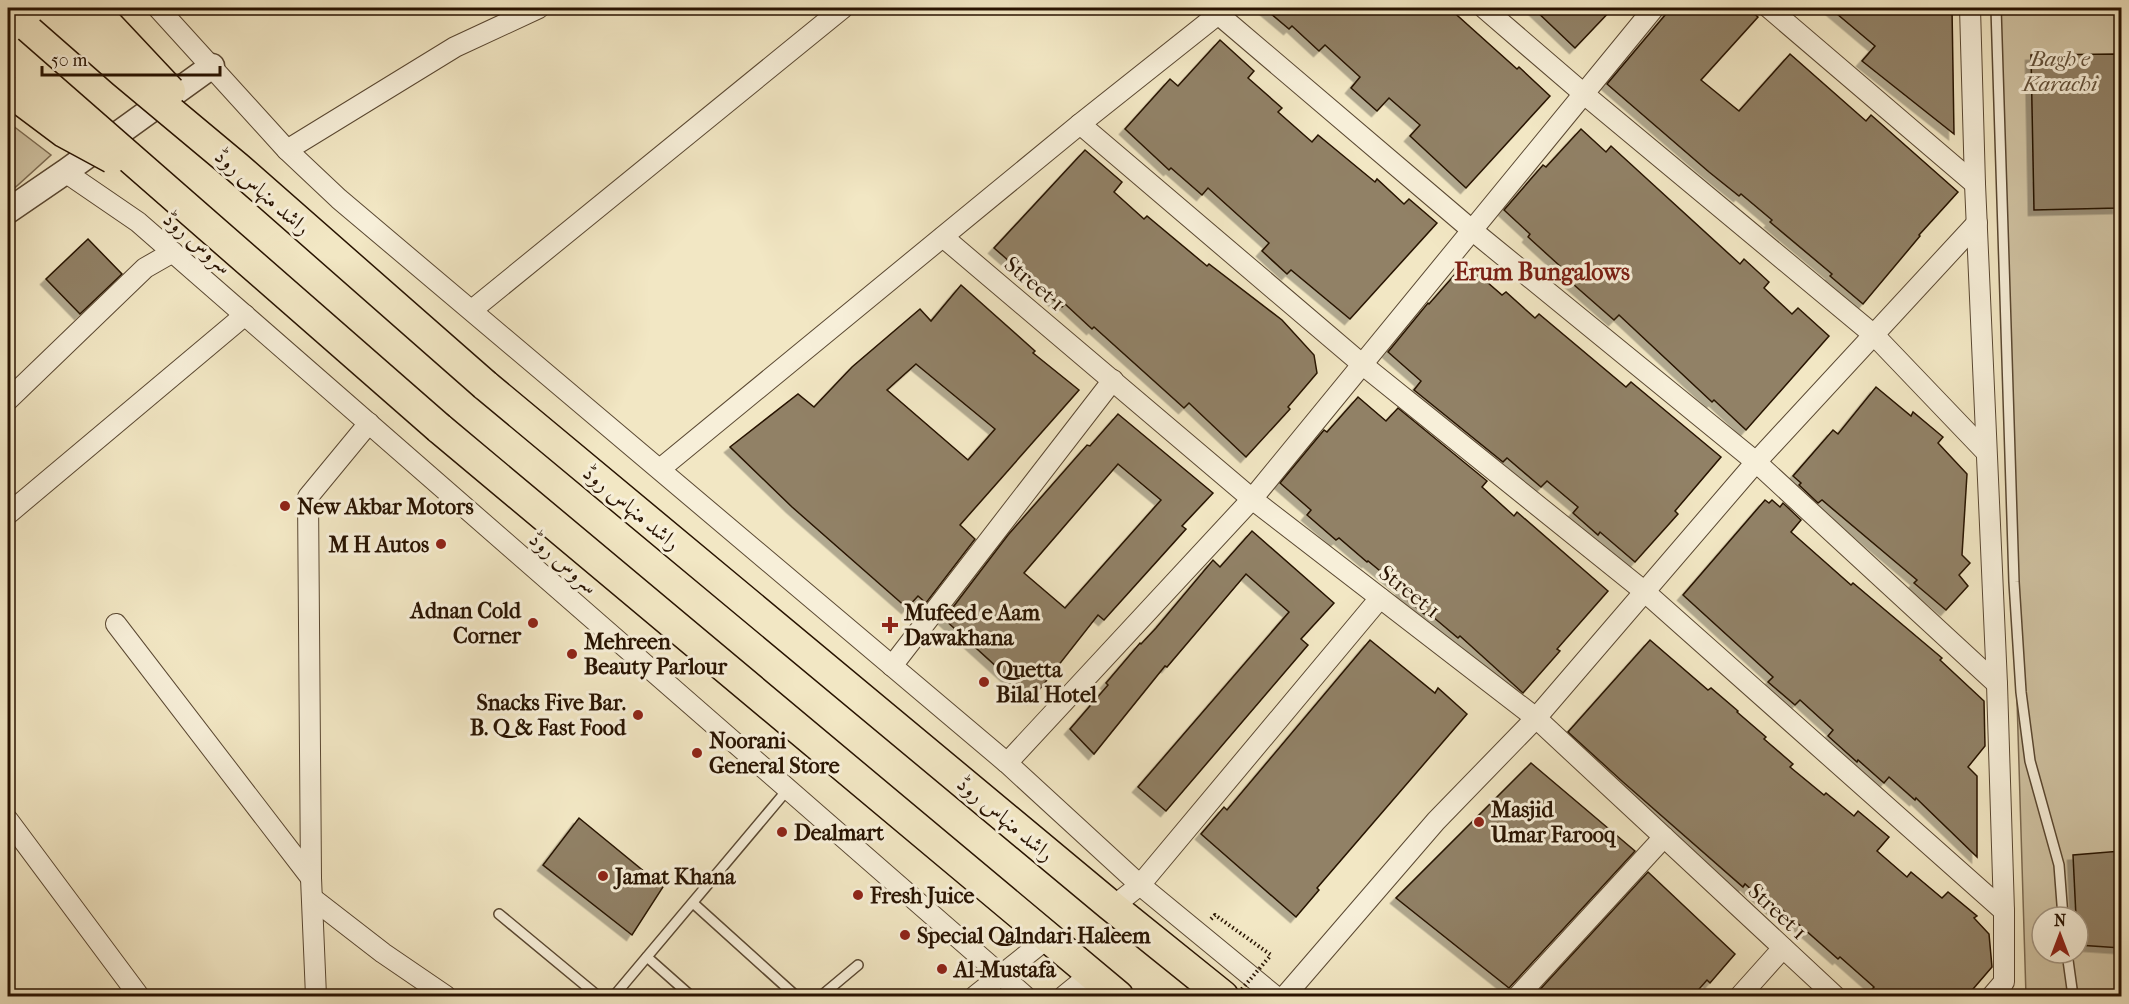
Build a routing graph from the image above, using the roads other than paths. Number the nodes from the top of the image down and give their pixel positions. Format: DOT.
graph roads {
  1 [pos="50,8"];
  2 [pos="92,8"];
  3 [pos="158,8"];
  4 [pos="539,8"];
  5 [pos="843,8"];
  6 [pos="1484,8"];
  7 [pos="1654,8"];
  8 [pos="1769,8"];
  9 [pos="1970,8"];
  10 [pos="1996,8"];
  11 [pos="1222,11"];
  12 [pos="8,51"];
  13 [pos="212,66"];
  14 [pos="8,90"];
  15 [pos="1584,94"];
  16 [pos="1080,124"];
  17 [pos="287,150"];
  18 [pos="238,168"];
  19 [pos="65,172"];
  20 [pos="154,180"];
  21 [pos="1975,184"];
  22 [pos="8,211"];
  23 [pos="1977,223"];
  24 [pos="1473,231"];
  25 [pos="943,237"];
  26 [pos="173,252"];
  27 [pos="472,310"];
  28 [pos="245,315"];
  29 [pos="1874,335"];
  30 [pos="1363,365"];
  31 [pos="1113,380"];
  32 [pos="8,400"];
  33 [pos="369,423"];
  34 [pos="1986,452"];
  35 [pos="1756,462"];
  36 [pos="660,469"];
  37 [pos="1252,499"];
  38 [pos="8,514"];
  39 [pos="1645,591"];
  40 [pos="1380,598"];
  41 [pos="116,624"];
  42 [pos="892,666"];
  43 [pos="1997,684"];
  44 [pos="1536,718"];
  45 [pos="1007,763"];
  46 [pos="788,789"];
  47 [pos="8,820"];
  48 [pos="1664,837"];
  49 [pos="311,878"];
  50 [pos="1140,885"];
  51 [pos="312,898"];
  52 [pos="693,903"];
  53 [pos="1110,905"];
  54 [pos="2062,905"];
  55 [pos="2004,911"];
  56 [pos="499,914"];
  57 [pos="1049,937"];
  58 [pos="1783,948"];
  59 [pos="647,957"];
  60 [pos="858,964"];
  61 [pos="2069,965"];
  62 [pos="1091,974"];
  63 [pos="1002,976"];
  64 [pos="137,996"];
  65 [pos="316,996"];
  66 [pos="446,996"];
  67 [pos="598,996"];
  68 [pos="614,996"];
  69 [pos="691,996"];
  70 [pos="796,996"];
  71 [pos="821,996"];
  72 [pos="975,996"];
  73 [pos="1025,996"];
  74 [pos="1064,996"];
  75 [pos="1118,996"];
  76 [pos="1223,996"];
  77 [pos="1275,996"];
  78 [pos="1285,996"];
  79 [pos="1518,996"];
  80 [pos="1740,996"];
  81 [pos="1835,996"];
  82 [pos="1992,996"];
  83 [pos="2073,996"];
  1 -- 18 [label="main road, راشد منہاس روڈ, bridge"];
  2 -- 18 [label="main road, bridge"];
  3 -- 13 [label="street"];
  4 -- 17 [label="street"];
  5 -- 27 [label="street"];
  6 -- 15 [label="street"];
  7 -- 15 [label="street"];
  8 -- 21 [label="street"];
  9 -- 21 [label="street"];
  10 -- 54 [label="lane"];
  11 -- 16 [label="street"];
  11 -- 24 [label="street"];
  12 -- 20 [label="main road, bridge"];
  13 -- 17 [label="street"];
  13 -- 19 [label="street"];
  14 -- 20 [label="main road, bridge"];
  15 -- 24 [label="street"];
  15 -- 29 [label="street"];
  16 -- 25 [label="street"];
  16 -- 30 [label="street"];
  17 -- 27 [label="street"];
  18 -- 53 [label="main road, راشد منہاس روڈ, bridge"];
  19 -- 22 [label="street"];
  19 -- 26 [label="street, سروس روڈ"];
  20 -- 57 [label="main road, bridge"];
  21 -- 23 [label="street"];
  23 -- 29 [label="street"];
  23 -- 34 [label="street"];
  24 -- 30 [label="street"];
  24 -- 35 [label="street"];
  25 -- 31 [label="street, Street 1"];
  25 -- 36 [label="street"];
  26 -- 28 [label="street, سروس روڈ"];
  26 -- 32 [label="street"];
  27 -- 36 [label="street"];
  28 -- 33 [label="street, سروس روڈ"];
  28 -- 38 [label="street"];
  29 -- 34 [label="street"];
  29 -- 35 [label="street"];
  30 -- 37 [label="street"];
  30 -- 39 [label="street"];
  31 -- 37 [label="street, Street 1"];
  31 -- 42 [label="street"];
  33 -- 46 [label="street, سروس روڈ"];
  33 -- 49 [label="street"];
  34 -- 43 [label="street"];
  35 -- 39 [label="street"];
  35 -- 43 [label="street"];
  36 -- 42 [label="street"];
  37 -- 40 [label="street, Street 1"];
  37 -- 45 [label="street"];
  39 -- 44 [label="street"];
  39 -- 55 [label="street"];
  40 -- 44 [label="street, Street 1"];
  40 -- 50 [label="street"];
  41 -- 49 [label="street"];
  42 -- 45 [label="street"];
  43 -- 55 [label="street"];
  44 -- 48 [label="street, Street 1"];
  44 -- 78 [label="street"];
  45 -- 50 [label="street"];
  46 -- 52 [label="lane"];
  46 -- 63 [label="street, سروس روڈ"];
  47 -- 64 [label="street"];
  48 -- 58 [label="street, Street 1"];
  48 -- 79 [label="street"];
  49 -- 51 [label="street"];
  50 -- 53 [label="street"];
  50 -- 77 [label="street"];
  51 -- 65 [label="street"];
  51 -- 66 [label="street"];
  52 -- 59 [label="lane"];
  52 -- 70 [label="lane"];
  53 -- 76 [label="main road, راشد منہاس روڈ"];
  55 -- 82 [label="street"];
  56 -- 67 [label="lane"];
  57 -- 62 [label="main road"];
  57 -- 63 [label="street"];
  58 -- 80 [label="street"];
  58 -- 81 [label="street, Street 1"];
  59 -- 68 [label="lane"];
  59 -- 69 [label="lane"];
  60 -- 71 [label="lane"];
  61 -- 83 [label="lane"];
  62 -- 74 [label="street"];
  62 -- 75 [label="main road"];
  63 -- 72 [label="street"];
  63 -- 73 [label="street, سروس روڈ"];
}
